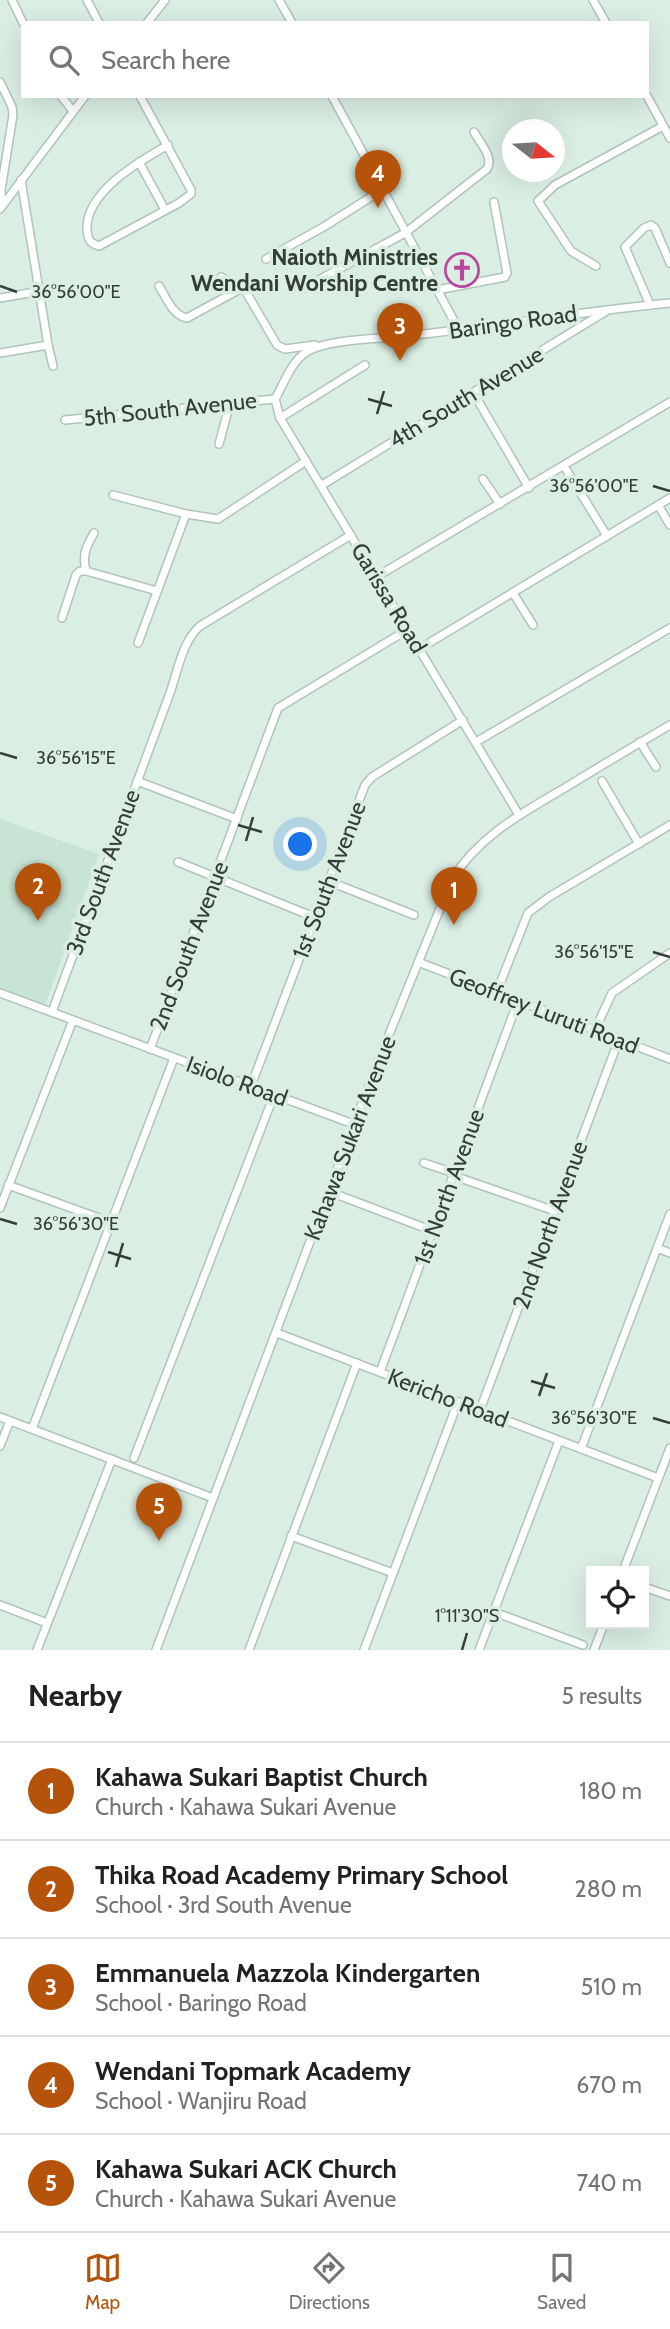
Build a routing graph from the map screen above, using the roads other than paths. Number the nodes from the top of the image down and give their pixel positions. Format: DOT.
graph roads {
  1 [pos="12,0"];
  2 [pos="87,0"];
  3 [pos="165,0"];
  4 [pos="279,0"];
  5 [pos="593,0"];
  6 [pos="22,21"];
  7 [pos="98,21"];
  8 [pos="149,21"];
  9 [pos="291,21"];
  10 [pos="605,21"];
  11 [pos="1,88"];
  12 [pos="63,98"];
  13 [pos="83,98"];
  14 [pos="141,98"];
  15 [pos="333,98"];
  16 [pos="647,98"];
  17 [pos="73,111"];
  18 [pos="663,126"];
  19 [pos="474,132"];
  20 [pos="670,138"];
  21 [pos="168,145"];
  22 [pos="139,162"];
  23 [pos="21,180"];
  24 [pos="382,190"];
  25 [pos="494,202"];
  26 [pos="1,208"];
  27 [pos="165,210"];
  28 [pos="405,233"];
  29 [pos="266,259"];
  30 [pos="670,263"];
  31 [pos="596,267"];
  32 [pos="221,277"];
  33 [pos="159,286"];
  34 [pos="242,288"];
  35 [pos="302,289"];
  36 [pos="437,290"];
  37 [pos="40,291"];
  38 [pos="0,298"];
  39 [pos="670,303"];
  40 [pos="650,305"];
  41 [pos="610,309"];
  42 [pos="459,330"];
  43 [pos="48,345"];
  44 [pos="322,345"];
  45 [pos="0,353"];
  46 [pos="365,365"];
  47 [pos="53,366"];
  48 [pos="474,394"];
  49 [pos="275,399"];
  50 [pos="670,402"];
  51 [pos="230,403"];
  52 [pos="280,418"];
  53 [pos="65,420"];
  54 [pos="219,444"];
  55 [pos="306,461"];
  56 [pos="564,466"];
  57 [pos="483,479"];
  58 [pos="322,485"];
  59 [pos="529,488"];
  60 [pos="113,495"];
  61 [pos="670,498"];
  62 [pos="500,504"];
  63 [pos="658,505"];
  64 [pos="186,514"];
  65 [pos="670,526"];
  66 [pos="94,533"];
  67 [pos="351,535"];
  68 [pos="607,536"];
  69 [pos="86,571"];
  70 [pos="376,577"];
  71 [pos="157,590"];
  72 [pos="513,593"];
  73 [pos="62,618"];
  74 [pos="533,625"];
  75 [pos="670,628"];
  76 [pos="407,630"];
  77 [pos="138,643"];
  78 [pos="419,649"];
  79 [pos="463,720"];
  80 [pos="670,724"];
  81 [pos="476,742"];
  82 [pos="640,743"];
  83 [pos="656,767"];
  84 [pos="137,781"];
  85 [pos="602,781"];
  86 [pos="519,815"];
  87 [pos="237,820"];
  88 [pos="670,825"];
  89 [pos="639,844"];
  90 [pos="178,862"];
  91 [pos="216,877"];
  92 [pos="328,881"];
  93 [pos="414,915"];
  94 [pos="314,917"];
  95 [pos="670,953"];
  96 [pos="418,962"];
  97 [pos="499,986"];
  98 [pos="0,993"];
  99 [pos="518,1001"];
  100 [pos="51,1012"];
  101 [pos="73,1020"];
  102 [pos="596,1030"];
  103 [pos="619,1039"];
  104 [pos="150,1049"];
  105 [pos="174,1058"];
  106 [pos="670,1059"];
  107 [pos="251,1086"];
  108 [pos="274,1095"];
  109 [pos="356,1125"];
  110 [pos="424,1163"];
  111 [pos="454,1174"];
  112 [pos="8,1185"];
  113 [pos="330,1192"];
  114 [pos="0,1208"];
  115 [pos="555,1211"];
  116 [pos="670,1214"];
  117 [pos="110,1222"];
  118 [pos="433,1231"];
  119 [pos="657,1248"];
  120 [pos="670,1253"];
  121 [pos="277,1333"];
  122 [pos="357,1363"];
  123 [pos="380,1372"];
  124 [pos="458,1402"];
  125 [pos="480,1410"];
  126 [pos="0,1417"];
  127 [pos="10,1421"];
  128 [pos="32,1429"];
  129 [pos="559,1441"];
  130 [pos="0,1446"];
  131 [pos="670,1448"];
  132 [pos="582,1449"];
  133 [pos="112,1459"];
  134 [pos="132,1462"];
  135 [pos="658,1478"];
  136 [pos="213,1498"];
  137 [pos="291,1536"];
  138 [pos="626,1566"];
  139 [pos="393,1573"];
  140 [pos="649,1589"];
  141 [pos="670,1597"];
  142 [pos="0,1605"];
  143 [pos="494,1612"];
  144 [pos="47,1623"];
  145 [pos="602,1629"];
  146 [pos="583,1645"];
  147 [pos="37,1650"];
  148 [pos="156,1650"];
  149 [pos="249,1650"];
  150 [pos="364,1650"];
  151 [pos="479,1650"];
  152 [pos="594,1650"];
  1 -- 6 [label="street"];
  2 -- 7 [label="street"];
  3 -- 8 [label="street"];
  4 -- 9 [label="street"];
  5 -- 10 [label="street"];
  11 -- 26 [label="street"];
  12 -- 17 [label="street"];
  13 -- 17 [label="street"];
  14 -- 21 [label="street"];
  15 -- 24 [label="street"];
  16 -- 18 [label="street"];
  17 -- 23 [label="street"];
  18 -- 20 [label="street"];
  18 -- 31 [label="street"];
  19 -- 28 [label="street"];
  21 -- 22 [label="street"];
  21 -- 27 [label="street"];
  22 -- 27 [label="street"];
  22 -- 27 [label="street"];
  23 -- 26 [label="street"];
  23 -- 37 [label="street"];
  24 -- 28 [label="street"];
  24 -- 29 [label="street"];
  25 -- 36 [label="street"];
  28 -- 35 [label="street"];
  28 -- 36 [label="street"];
  30 -- 40 [label="street"];
  32 -- 34 [label="street"];
  33 -- 34 [label="street"];
  34 -- 44 [label="street, Baringo Road"];
  36 -- 42 [label="street"];
  37 -- 38 [label="street"];
  37 -- 43 [label="street"];
  39 -- 40 [label="street, Baringo Road"];
  40 -- 41 [label="street, Baringo Road"];
  41 -- 42 [label="street, Baringo Road"];
  41 -- 48 [label="street, 4th South Avenue"];
  42 -- 44 [label="street, Baringo Road"];
  43 -- 45 [label="street"];
  43 -- 47 [label="street"];
  44 -- 49 [label="street"];
  46 -- 52 [label="street"];
  48 -- 58 [label="street, 4th South Avenue"];
  48 -- 59 [label="street"];
  49 -- 51 [label="street, 5th South Avenue"];
  49 -- 52 [label="street, Garissa Road"];
  50 -- 56 [label="street"];
  51 -- 53 [label="street, 5th South Avenue"];
  51 -- 54 [label="street"];
  52 -- 55 [label="street, Garissa Road"];
  55 -- 58 [label="street, Garissa Road"];
  55 -- 64 [label="street"];
  56 -- 59 [label="street"];
  56 -- 68 [label="street"];
  57 -- 62 [label="street"];
  58 -- 67 [label="street, Garissa Road"];
  59 -- 62 [label="street"];
  60 -- 64 [label="street"];
  61 -- 63 [label="street"];
  62 -- 70 [label="street"];
  63 -- 65 [label="street"];
  63 -- 68 [label="street"];
  64 -- 71 [label="street"];
  66 -- 69 [label="street"];
  67 -- 70 [label="street, Garissa Road"];
  67 -- 84 [label="street, 3rd South Avenue"];
  68 -- 72 [label="street"];
  69 -- 71 [label="street"];
  69 -- 73 [label="street"];
  70 -- 76 [label="street, Garissa Road"];
  71 -- 77 [label="street"];
  72 -- 74 [label="street"];
  72 -- 78 [label="street"];
  75 -- 81 [label="street"];
  76 -- 78 [label="street, Garissa Road"];
  76 -- 87 [label="street, 2nd South Avenue"];
  78 -- 79 [label="street, Garissa Road"];
  79 -- 81 [label="street, Garissa Road"];
  79 -- 92 [label="street, 1st South Avenue"];
  80 -- 82 [label="street, Kahawa Sukari Avenue"];
  81 -- 86 [label="street, Garissa Road"];
  82 -- 83 [label="street"];
  82 -- 86 [label="street, Kahawa Sukari Avenue"];
  84 -- 87 [label="street"];
  84 -- 100 [label="street, 3rd South Avenue"];
  85 -- 89 [label="street"];
  86 -- 96 [label="street, Kahawa Sukari Avenue"];
  87 -- 91 [label="street, 2nd South Avenue"];
  88 -- 89 [label="street"];
  89 -- 97 [label="street"];
  90 -- 91 [label="street"];
  91 -- 94 [label="street"];
  91 -- 104 [label="street, 2nd South Avenue"];
  92 -- 93 [label="street"];
  92 -- 94 [label="street, 1st South Avenue"];
  94 -- 107 [label="street, 1st South Avenue"];
  95 -- 102 [label="street"];
  96 -- 97 [label="street, Geoffrey Luruti Road"];
  96 -- 109 [label="street, Kahawa Sukari Avenue"];
  97 -- 99 [label="street, Geoffrey Luruti Road"];
  98 -- 100 [label="street, Isiolo Road"];
  99 -- 102 [label="street, Geoffrey Luruti Road"];
  99 -- 111 [label="street, 1st North Avenue"];
  100 -- 101 [label="street, Isiolo Road"];
  101 -- 104 [label="street, Isiolo Road"];
  101 -- 112 [label="street"];
  102 -- 103 [label="street, Geoffrey Luruti Road"];
  103 -- 106 [label="street, Geoffrey Luruti Road"];
  103 -- 115 [label="street, 2nd North Avenue"];
  104 -- 105 [label="street, Isiolo Road"];
  105 -- 107 [label="street, Isiolo Road"];
  105 -- 117 [label="street, 2nd South Avenue"];
  107 -- 108 [label="street, Isiolo Road"];
  108 -- 109 [label="street, Isiolo Road"];
  108 -- 134 [label="street"];
  109 -- 113 [label="street, Kahawa Sukari Avenue"];
  110 -- 111 [label="street"];
  111 -- 115 [label="street"];
  111 -- 118 [label="street, 1st North Avenue"];
  112 -- 114 [label="street"];
  112 -- 117 [label="street"];
  113 -- 118 [label="street"];
  113 -- 121 [label="street, Kahawa Sukari Avenue"];
  115 -- 125 [label="street, 2nd North Avenue"];
  116 -- 119 [label="street"];
  117 -- 128 [label="street, 2nd South Avenue"];
  118 -- 123 [label="street, 1st North Avenue"];
  119 -- 120 [label="street"];
  119 -- 132 [label="street"];
  121 -- 122 [label="street, Kericho Road"];
  121 -- 136 [label="street, Kahawa Sukari Avenue"];
  122 -- 123 [label="street, Kericho Road"];
  122 -- 137 [label="street"];
  123 -- 124 [label="street, Kericho Road"];
  124 -- 125 [label="street, Kericho Road"];
  124 -- 139 [label="street"];
  125 -- 129 [label="street, Kericho Road"];
  126 -- 127 [label="street"];
  127 -- 128 [label="street"];
  127 -- 130 [label="street"];
  128 -- 133 [label="street"];
  129 -- 132 [label="street, Kericho Road"];
  129 -- 143 [label="street"];
  131 -- 135 [label="street"];
  132 -- 135 [label="street, Kericho Road"];
  133 -- 134 [label="street"];
  133 -- 144 [label="street"];
  134 -- 136 [label="street"];
  135 -- 138 [label="street"];
  136 -- 148 [label="street, Kahawa Sukari Avenue"];
  137 -- 139 [label="street"];
  137 -- 149 [label="street"];
  139 -- 150 [label="street"];
  140 -- 141 [label="street"];
  142 -- 144 [label="street"];
  143 -- 146 [label="street"];
  143 -- 151 [label="street"];
  144 -- 147 [label="street"];
  145 -- 152 [label="street"];
}
